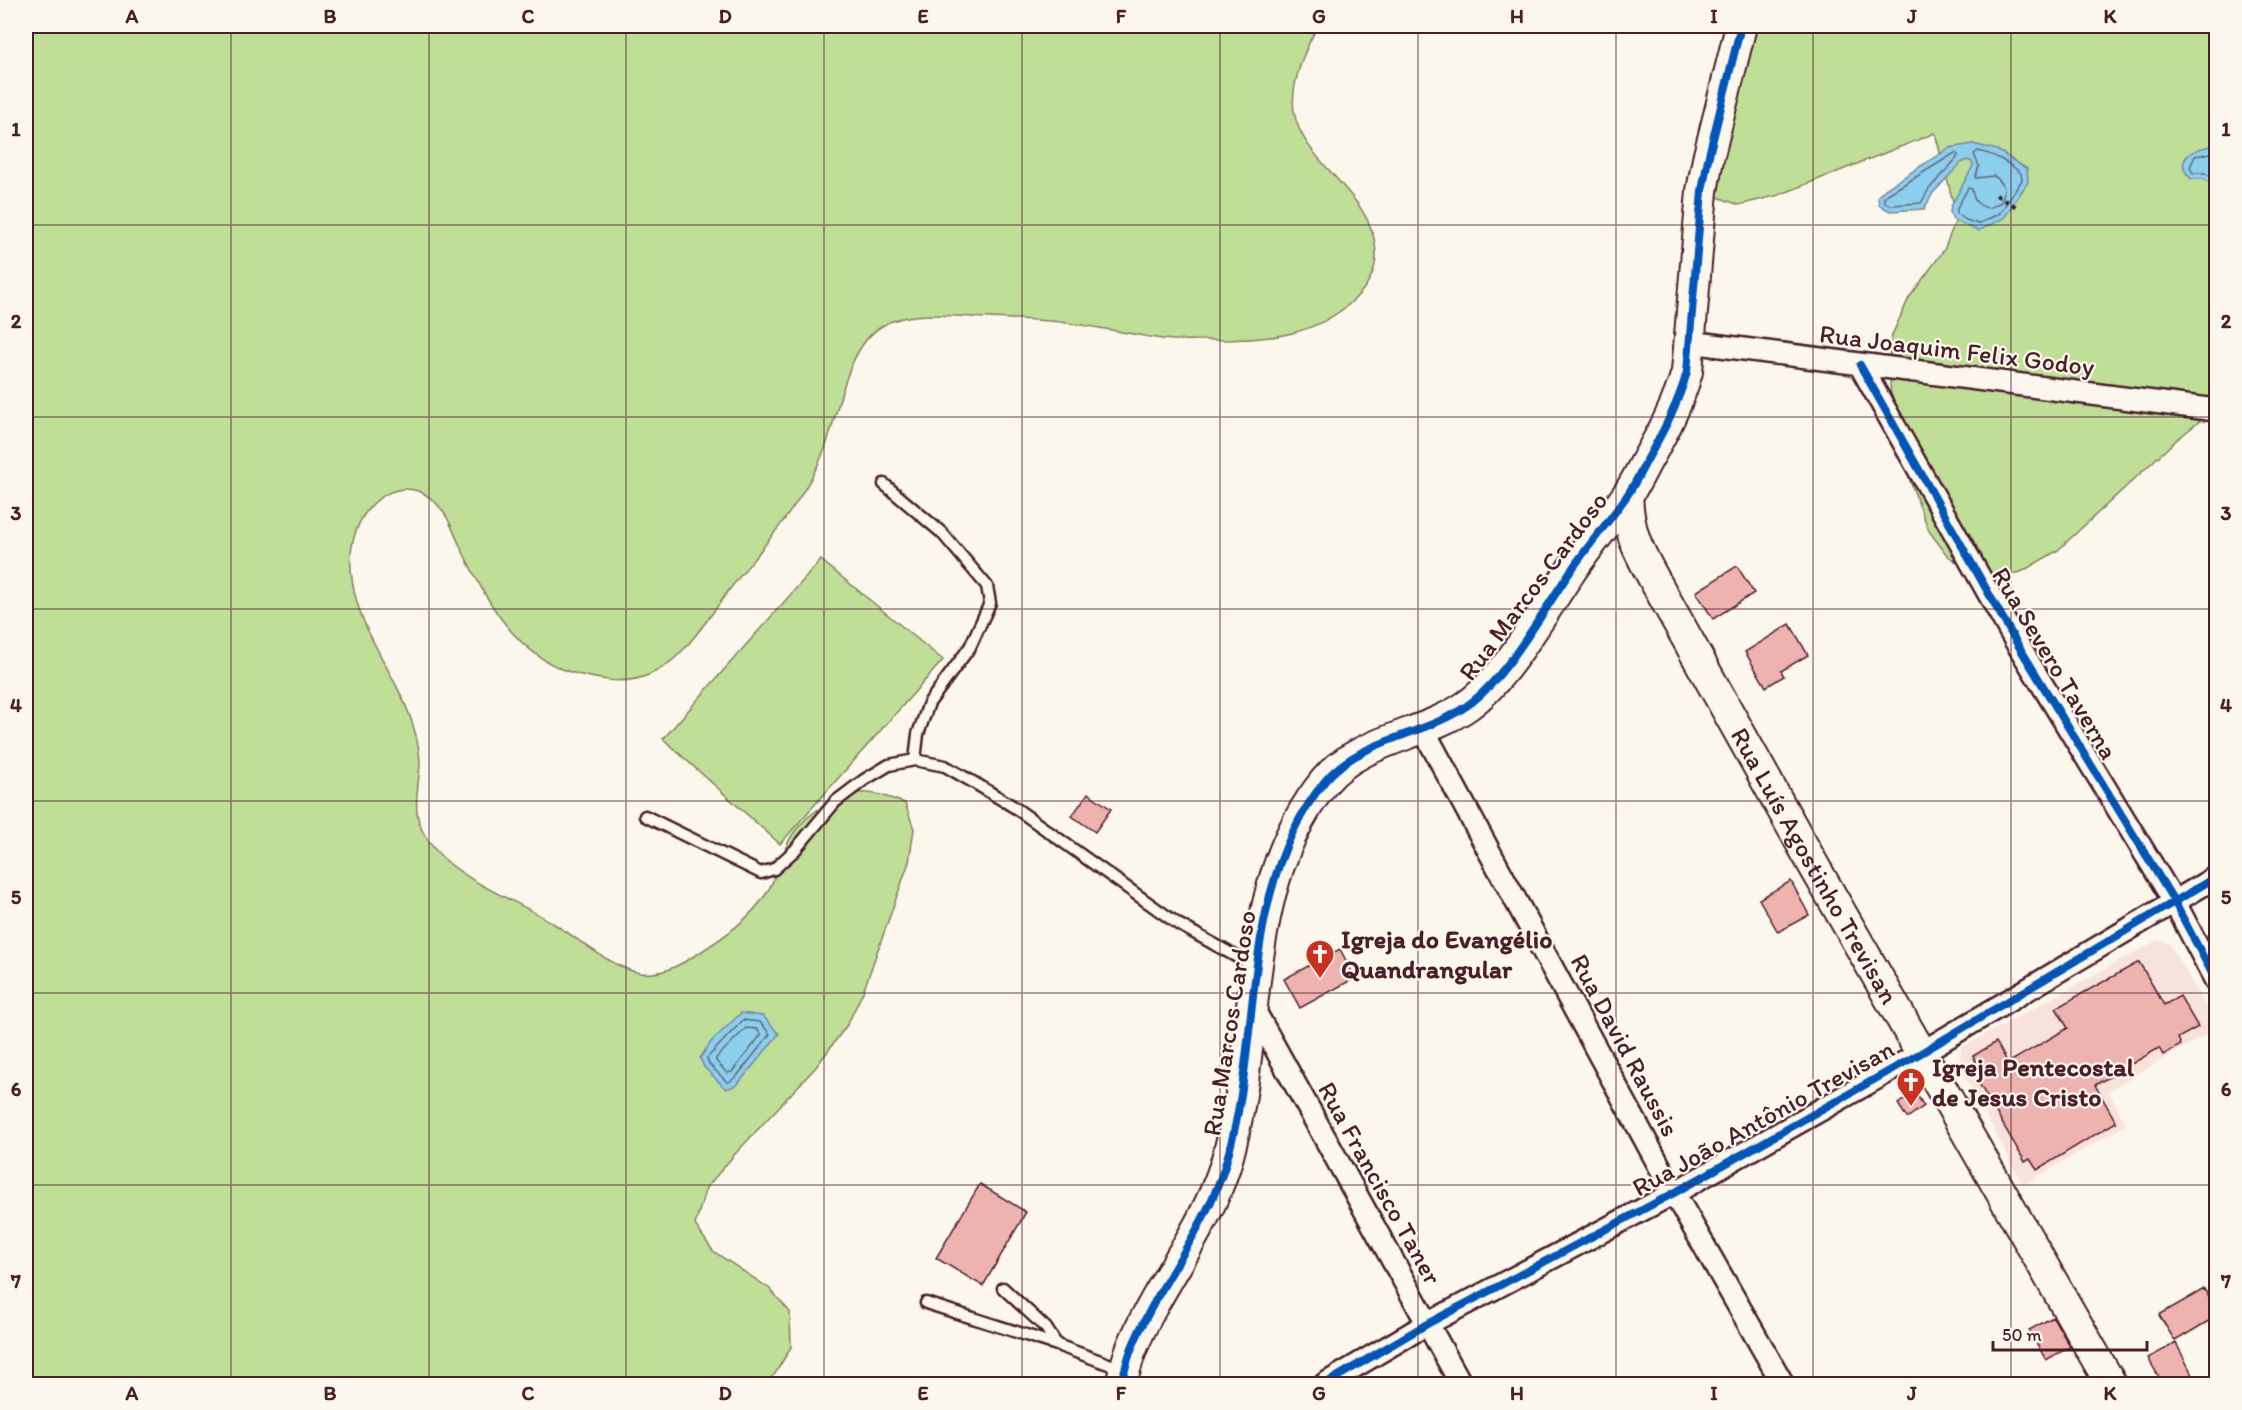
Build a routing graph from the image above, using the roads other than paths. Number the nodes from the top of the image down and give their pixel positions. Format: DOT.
graph roads {
  1 [pos="1741,26"];
  2 [pos="1690,342"];
  3 [pos="1860,365"];
  4 [pos="2217,410"];
  5 [pos="884,484"];
  6 [pos="1627,496"];
  7 [pos="1423,729"];
  8 [pos="915,760"];
  9 [pos="645,816"];
  10 [pos="2217,877"];
  11 [pos="2174,901"];
  12 [pos="1256,968"];
  13 [pos="2217,981"];
  14 [pos="1253,1008"];
  15 [pos="1921,1053"];
  16 [pos="1674,1193"];
  17 [pos="1003,1288"];
  18 [pos="926,1303"];
  19 [pos="1427,1324"];
  20 [pos="1057,1345"];
  21 [pos="1123,1377"];
  22 [pos="1324,1384"];
  23 [pos="1461,1384"];
  24 [pos="1783,1384"];
  25 [pos="2111,1384"];
  1 -- 2 [label="street, Rua Marcos Cardoso"];
  2 -- 3 [label="street, Rua Joaquim Felix Godoy"];
  2 -- 6 [label="street, Rua Marcos Cardoso"];
  3 -- 4 [label="street, Rua Joaquim Felix Godoy"];
  3 -- 11 [label="street, Rua Severo Taverna"];
  5 -- 8 [label="lane"];
  6 -- 7 [label="street, Rua Marcos Cardoso"];
  6 -- 15 [label="street, Rua Luís Agostinho Trevisan"];
  7 -- 12 [label="street, Rua Marcos Cardoso"];
  7 -- 16 [label="street, Rua David Raussis"];
  8 -- 9 [label="lane"];
  8 -- 12 [label="lane"];
  10 -- 11 [label="street, Rua João Antônio Trevisan"];
  11 -- 13 [label="street, Rua Severo Taverna"];
  11 -- 15 [label="street, Rua João Antônio Trevisan"];
  12 -- 14 [label="street, Rua Marcos Cardoso"];
  14 -- 19 [label="street, Rua Francisco Taner"];
  14 -- 21 [label="street, Rua Marcos Cardoso"];
  15 -- 16 [label="street, Rua João Antônio Trevisan"];
  15 -- 25 [label="street, Rua Luís Agostinho Trevisan"];
  16 -- 19 [label="street, Rua João Antônio Trevisan"];
  16 -- 24 [label="street, Rua David Raussis"];
  17 -- 20 [label="lane"];
  18 -- 20 [label="lane"];
  19 -- 22 [label="street, Rua João Antônio Trevisan"];
  19 -- 23 [label="street, Rua Francisco Taner"];
  20 -- 21 [label="lane"];
}
